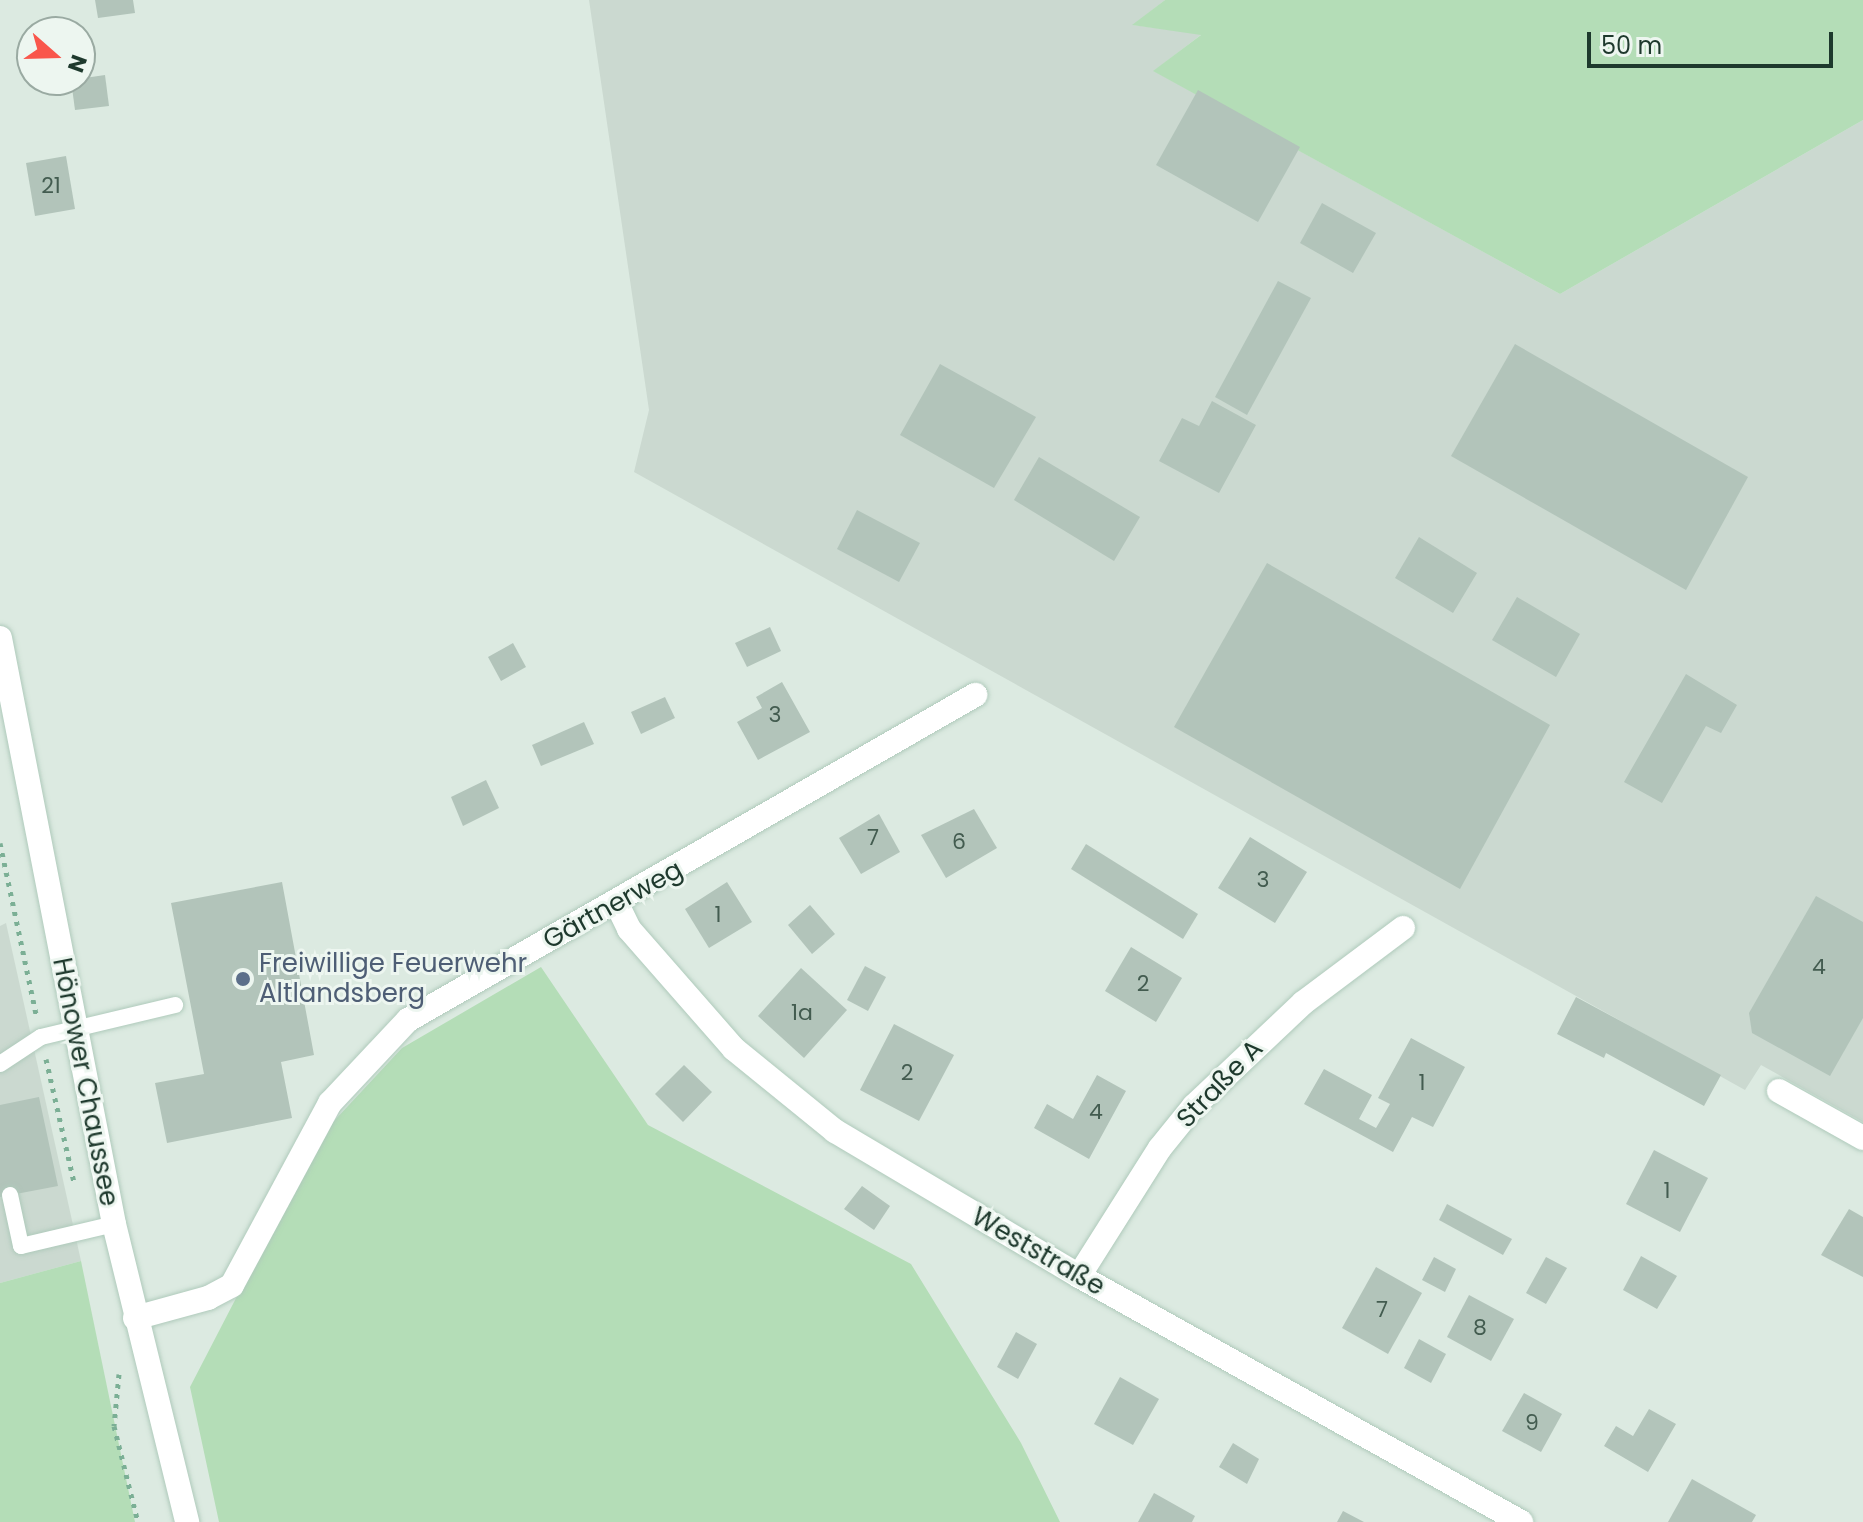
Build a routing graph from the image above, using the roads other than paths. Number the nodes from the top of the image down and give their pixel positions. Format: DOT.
graph roads {
  1 [pos="0,638"];
  2 [pos="975,695"];
  3 [pos="617,904"];
  4 [pos="1403,928"];
  5 [pos="175,1005"];
  6 [pos="74,1027"];
  7 [pos="0,1064"];
  8 [pos="1779,1091"];
  9 [pos="1863,1138"];
  10 [pos="10,1195"];
  11 [pos="114,1224"];
  12 [pos="1079,1276"];
  13 [pos="135,1318"];
  14 [pos="187,1522"];
  15 [pos="1521,1522"];
  1 -- 6 [label="street, Hönower Chaussee"];
  2 -- 3 [label="street, Gärtnerweg"];
  3 -- 12 [label="street, Weststraße"];
  3 -- 13 [label="street, Gärtnerweg"];
  4 -- 12 [label="street, Straße A"];
  5 -- 6 [label="lane"];
  6 -- 7 [label="lane"];
  6 -- 11 [label="street, Hönower Chaussee"];
  8 -- 9 [label="street"];
  10 -- 11 [label="lane"];
  11 -- 13 [label="street, Hönower Chaussee"];
  12 -- 15 [label="street, Weststraße"];
  13 -- 14 [label="street, Hönower Chaussee"];
}
